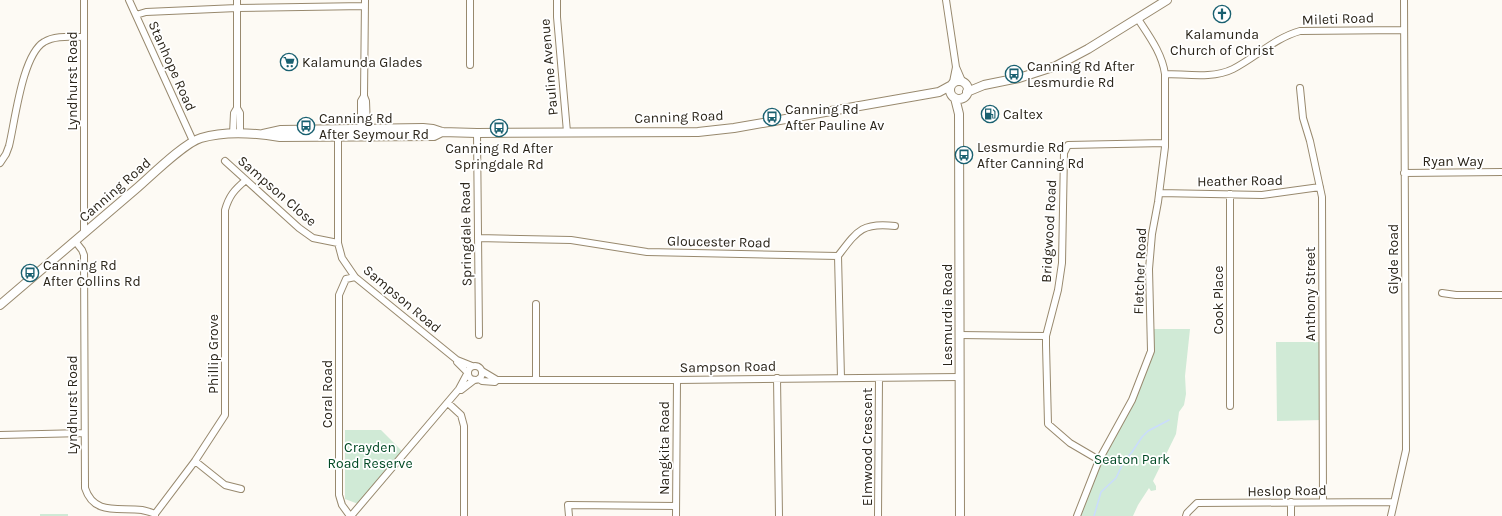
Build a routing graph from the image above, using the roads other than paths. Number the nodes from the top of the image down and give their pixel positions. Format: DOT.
graph roads {
  1 [pos="84,0"];
  2 [pos="129,0"];
  3 [pos="237,0"];
  4 [pos="470,0"];
  5 [pos="556,0"];
  6 [pos="946,0"];
  7 [pos="1167,0"];
  8 [pos="1404,0"];
  9 [pos="365,3"];
  10 [pos="237,8"];
  11 [pos="136,15"];
  12 [pos="1138,18"];
  13 [pos="1404,30"];
  14 [pos="83,37"];
  15 [pos="470,65"];
  16 [pos="1165,74"];
  17 [pos="1300,88"];
  18 [pos="958,89"];
  19 [pos="364,128"];
  20 [pos="442,132"];
  21 [pos="567,132"];
  22 [pos="338,133"];
  23 [pos="477,133"];
  24 [pos="237,134"];
  25 [pos="364,136"];
  26 [pos="193,141"];
  27 [pos="1165,144"];
  28 [pos="225,161"];
  29 [pos="0,163"];
  30 [pos="1502,172"];
  31 [pos="1404,173"];
  32 [pos="246,180"];
  33 [pos="1320,188"];
  34 [pos="1159,193"];
  35 [pos="1230,194"];
  36 [pos="895,226"];
  37 [pos="84,233"];
  38 [pos="478,238"];
  39 [pos="75,241"];
  40 [pos="338,243"];
  41 [pos="838,256"];
  42 [pos="355,277"];
  43 [pos="1442,293"];
  44 [pos="1502,295"];
  45 [pos="536,304"];
  46 [pos="0,305"];
  47 [pos="479,335"];
  48 [pos="960,335"];
  49 [pos="1046,336"];
  50 [pos="457,360"];
  51 [pos="472,366"];
  52 [pos="482,371"];
  53 [pos="467,373"];
  54 [pos="960,377"];
  55 [pos="777,378"];
  56 [pos="841,378"];
  57 [pos="879,378"];
  58 [pos="477,379"];
  59 [pos="497,380"];
  60 [pos="536,380"];
  61 [pos="676,380"];
  62 [pos="459,389"];
  63 [pos="448,403"];
  64 [pos="1230,406"];
  65 [pos="84,433"];
  66 [pos="0,435"];
  67 [pos="1099,460"];
  68 [pos="195,461"];
  69 [pos="241,489"];
  70 [pos="1291,502"];
  71 [pos="1323,502"];
  72 [pos="1394,502"];
  73 [pos="676,506"];
  74 [pos="155,515"];
  75 [pos="351,516"];
  76 [pos="464,516"];
  77 [pos="569,516"];
  78 [pos="676,516"];
  79 [pos="779,516"];
  80 [pos="878,516"];
  81 [pos="960,516"];
  82 [pos="1076,516"];
  83 [pos="1186,516"];
  84 [pos="1291,516"];
  85 [pos="1391,516"];
  1 -- 14 [label="street, Lyndhurst Road"];
  2 -- 11 [label="street, Stanhope Road"];
  3 -- 10 [label="street"];
  4 -- 15 [label="street"];
  5 -- 21 [label="street, Pauline Avenue"];
  6 -- 18 [label="street"];
  7 -- 12 [label="main road"];
  8 -- 13 [label="street, Glyde Road"];
  9 -- 10 [label="street"];
  9 -- 19 [label="street"];
  10 -- 11 [label="street"];
  10 -- 24 [label="street"];
  11 -- 26 [label="street, Stanhope Road"];
  12 -- 16 [label="street, Fletcher Road"];
  12 -- 18 [label="main road"];
  13 -- 16 [label="street, Mileti Road"];
  13 -- 31 [label="street, Glyde Road"];
  14 -- 29 [label="street"];
  14 -- 37 [label="street, Lyndhurst Road"];
  16 -- 27 [label="street, Fletcher Road"];
  17 -- 33 [label="street, Anthony Street"];
  18 -- 21 [label="main road, Canning Road"];
  18 -- 48 [label="main road, Lesmurdie Road"];
  19 -- 20 [label="main road, Canning Road"];
  19 -- 22 [label="main road, Canning Road"];
  19 -- 25 [label="street"];
  20 -- 23 [label="main road, Canning Road"];
  20 -- 25 [label="main road, Canning Road"];
  21 -- 23 [label="main road, Canning Road"];
  22 -- 24 [label="main road, Canning Road"];
  22 -- 25 [label="main road, Canning Road"];
  22 -- 40 [label="street, Sampson Road"];
  23 -- 38 [label="street, Springdale Road"];
  24 -- 26 [label="main road, Canning Road"];
  26 -- 37 [label="main road, Canning Road"];
  27 -- 34 [label="street, Fletcher Road"];
  27 -- 49 [label="street, Bridgwood Road"];
  28 -- 32 [label="street, Sampson Close"];
  30 -- 31 [label="street, Ryan Way"];
  31 -- 72 [label="street, Glyde Road"];
  32 -- 40 [label="street, Sampson Close"];
  32 -- 68 [label="street, Phillip Grove"];
  33 -- 35 [label="street, Heather Road"];
  33 -- 71 [label="street, Anthony Street"];
  34 -- 35 [label="street, Heather Road"];
  34 -- 67 [label="street, Fletcher Road"];
  35 -- 64 [label="street, Cook Place"];
  36 -- 41 [label="street"];
  37 -- 39 [label="main road, Canning Road"];
  38 -- 41 [label="street, Gloucester Road"];
  38 -- 47 [label="street, Springdale Road"];
  39 -- 46 [label="main road, Canning Road"];
  39 -- 65 [label="street, Lyndhurst Road"];
  40 -- 42 [label="street, Sampson Road"];
  41 -- 56 [label="street"];
  42 -- 50 [label="street, Sampson Road"];
  42 -- 75 [label="street, Coral Road"];
  43 -- 44 [label="street"];
  45 -- 60 [label="street"];
  48 -- 49 [label="street"];
  48 -- 54 [label="main road, Lesmurdie Road"];
  49 -- 67 [label="street, Bridgwood Road"];
  50 -- 51 [label="street, Sampson Road"];
  50 -- 53 [label="street, Sampson Road"];
  51 -- 52 [label="street"];
  51 -- 53 [label="street"];
  52 -- 58 [label="street"];
  52 -- 59 [label="street"];
  53 -- 58 [label="street"];
  53 -- 62 [label="street"];
  54 -- 57 [label="street, Sampson Road"];
  54 -- 81 [label="main road, Lesmurdie Road"];
  55 -- 56 [label="street, Sampson Road"];
  55 -- 61 [label="street, Sampson Road"];
  55 -- 79 [label="street"];
  56 -- 57 [label="street, Sampson Road"];
  57 -- 80 [label="street, Elmwood Crescent"];
  58 -- 59 [label="street, Sampson Road"];
  58 -- 62 [label="street"];
  59 -- 60 [label="street, Sampson Road"];
  60 -- 61 [label="street, Sampson Road"];
  61 -- 73 [label="street, Nangkita Road"];
  62 -- 63 [label="street"];
  63 -- 75 [label="street"];
  63 -- 76 [label="street"];
  65 -- 66 [label="street"];
  65 -- 74 [label="street, Lyndhurst Road"];
  67 -- 82 [label="street, Fletcher Road"];
  68 -- 69 [label="street"];
  68 -- 74 [label="street, Phillip Grove"];
  70 -- 71 [label="street, Heslop Road"];
  70 -- 83 [label="street, Heslop Road"];
  70 -- 84 [label="street"];
  71 -- 72 [label="street, Heslop Road"];
  72 -- 85 [label="street, Glyde Road"];
  73 -- 77 [label="street"];
  73 -- 78 [label="street, Nangkita Road"];
}
